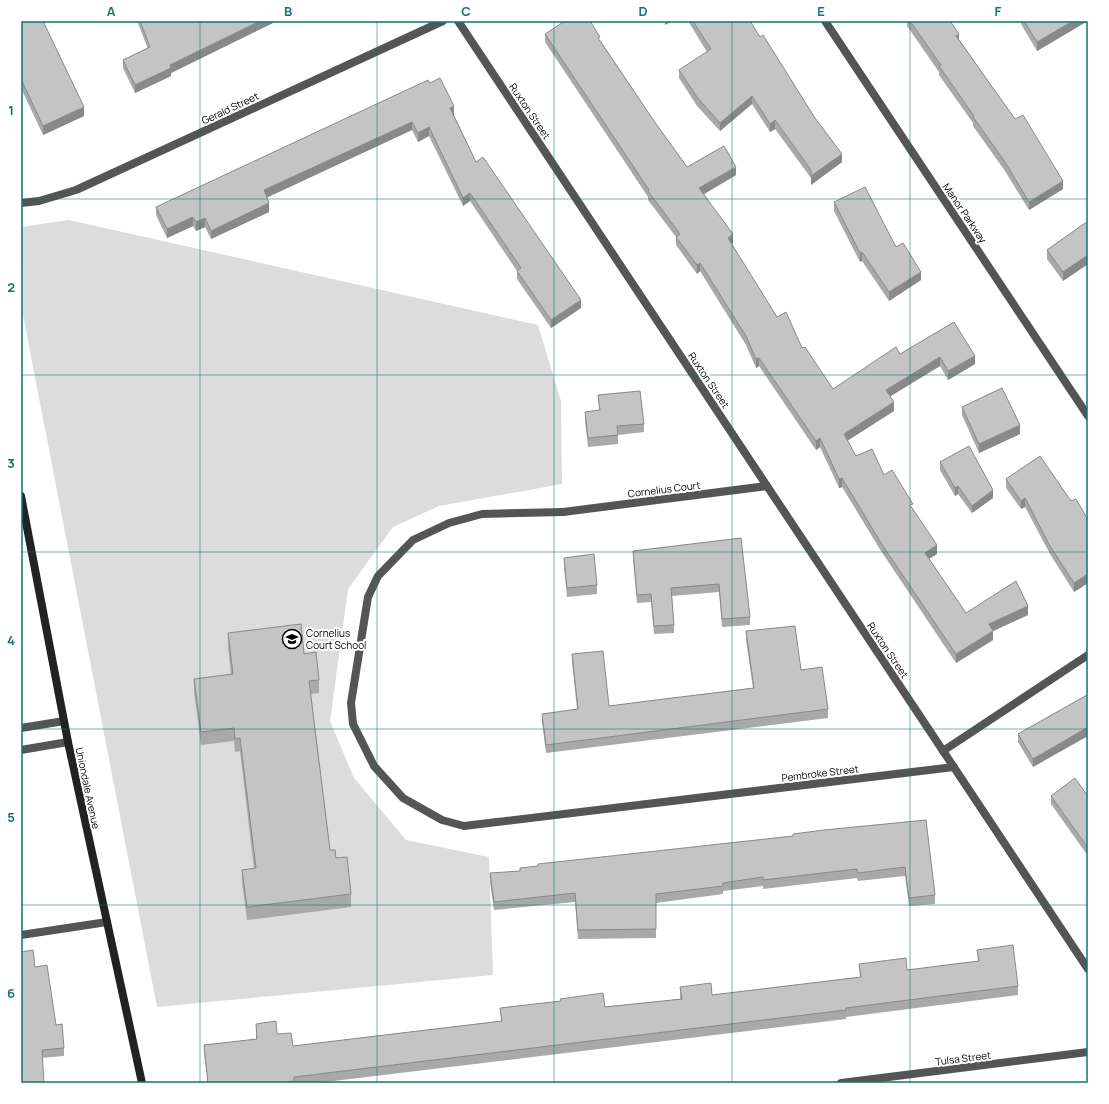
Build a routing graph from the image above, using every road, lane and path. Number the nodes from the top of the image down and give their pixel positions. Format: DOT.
graph roads {
  1 [pos="443,21"];
  2 [pos="458,21"];
  3 [pos="825,21"];
  4 [pos="21,203"];
  5 [pos="1088,416"];
  6 [pos="768,486"];
  7 [pos="21,496"];
  8 [pos="1088,655"];
  9 [pos="64,721"];
  10 [pos="21,728"];
  11 [pos="68,742"];
  12 [pos="21,750"];
  13 [pos="943,751"];
  14 [pos="954,767"];
  15 [pos="497,822"];
  16 [pos="106,922"];
  17 [pos="21,935"];
  18 [pos="1088,969"];
  19 [pos="1088,1052"];
  20 [pos="867,1081"];
  21 [pos="142,1083"];
  22 [pos="841,1083"];
  1 -- 4 [label="street, Gerald Street"];
  2 -- 6 [label="street, Ruxton Street"];
  3 -- 5 [label="street, Manor Parkway"];
  6 -- 13 [label="street, Ruxton Street"];
  6 -- 15 [label="street, Cornelius Court"];
  7 -- 9 [label="main road, Uniondale Avenue"];
  8 -- 13 [label="street"];
  9 -- 10 [label="street"];
  9 -- 11 [label="main road, Uniondale Avenue"];
  11 -- 12 [label="street"];
  11 -- 16 [label="main road, Uniondale Avenue"];
  13 -- 14 [label="street"];
  14 -- 15 [label="street, Pembroke Street"];
  14 -- 18 [label="street"];
  16 -- 17 [label="street"];
  16 -- 21 [label="main road, Uniondale Avenue"];
  19 -- 20 [label="street, Tulsa Street"];
  20 -- 22 [label="street, Tulsa Street"];
}
